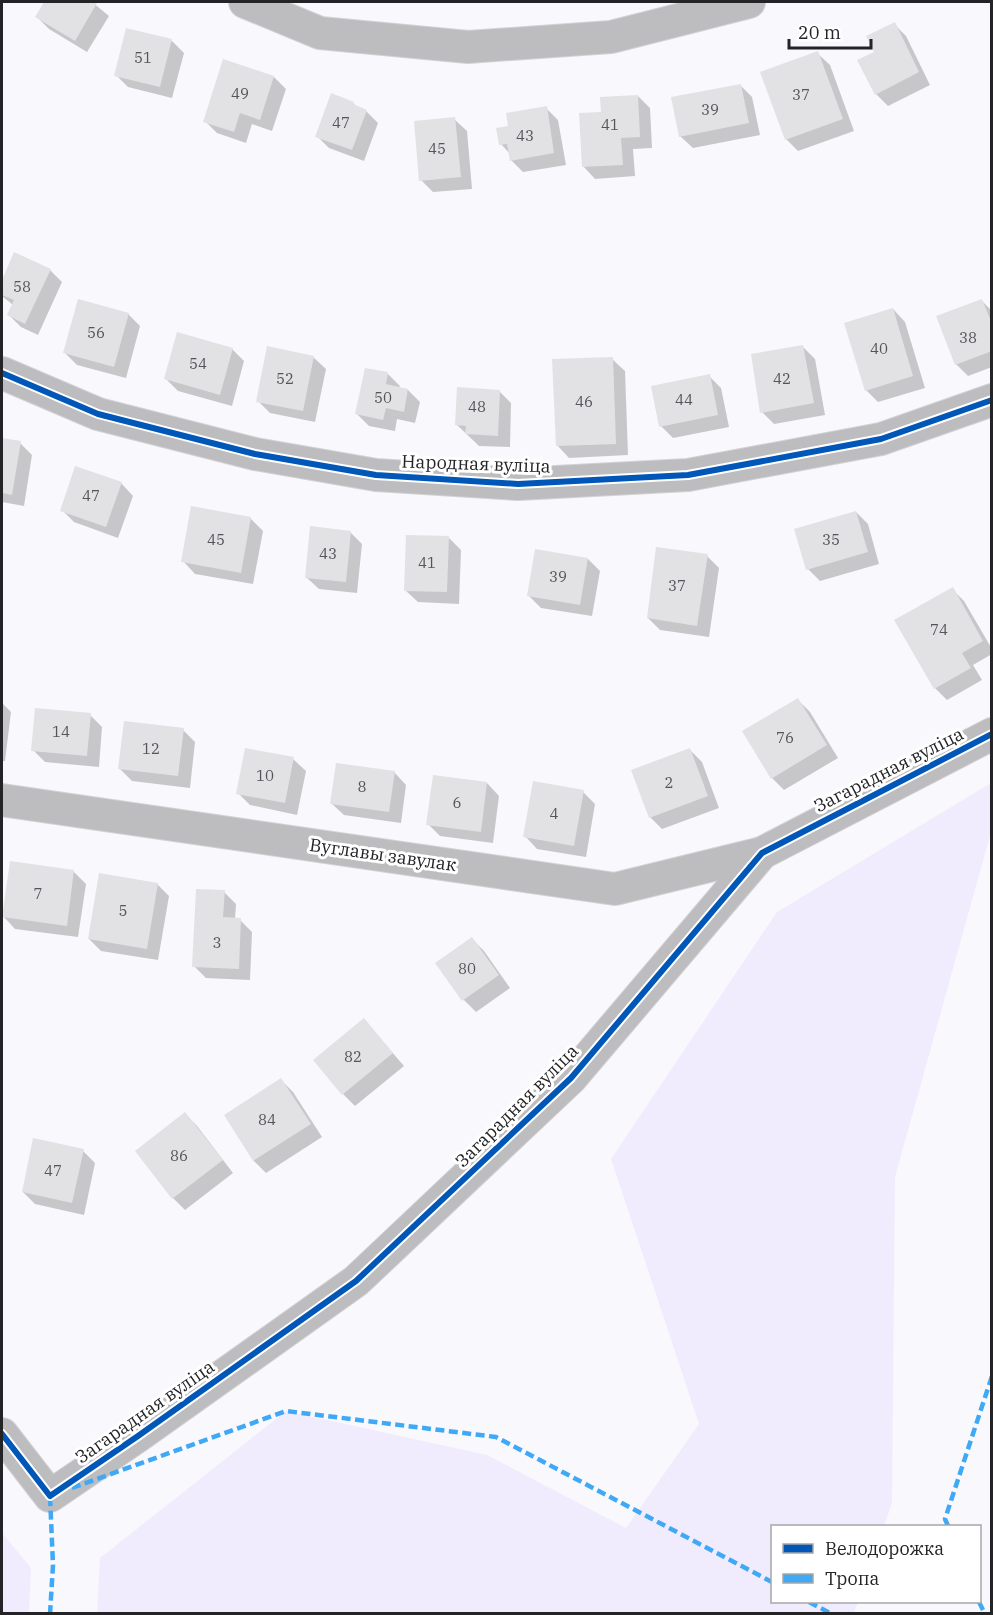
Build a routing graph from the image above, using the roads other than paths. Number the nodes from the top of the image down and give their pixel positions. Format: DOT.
graph roads {
  1 [pos="245,2"];
  2 [pos="749,2"];
  3 [pos="2,374"];
  4 [pos="992,400"];
  5 [pos="992,734"];
  6 [pos="2,800"];
  7 [pos="762,853"];
  8 [pos="2,1434"];
  1 -- 2 [label="street"];
  3 -- 4 [label="street, Народная вуліца"];
  5 -- 7 [label="street, Загарадная вуліца"];
  6 -- 7 [label="street, Вуглавы завулак"];
  7 -- 8 [label="street, Загарадная вуліца"];
}
